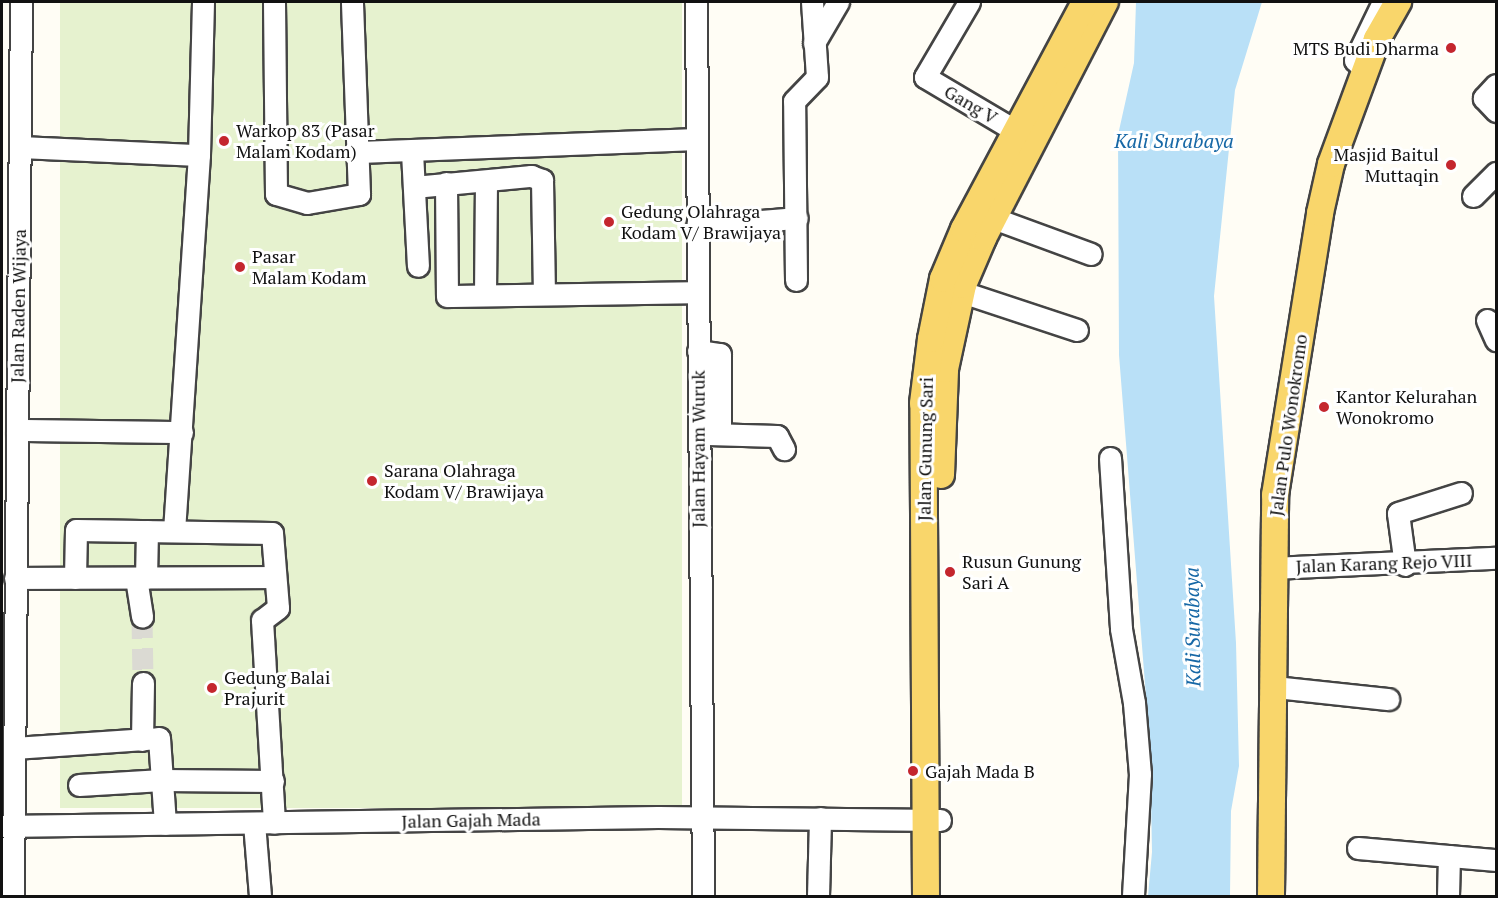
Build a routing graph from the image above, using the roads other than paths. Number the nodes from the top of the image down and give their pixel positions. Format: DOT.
graph roads {
  1 [pos="21,2"];
  2 [pos="203,2"];
  3 [pos="274,2"];
  4 [pos="352,2"];
  5 [pos="696,2"];
  6 [pos="812,2"];
  7 [pos="838,2"];
  8 [pos="969,2"];
  9 [pos="1383,2"];
  10 [pos="1398,2"];
  11 [pos="1094,5"];
  12 [pos="814,43"];
  13 [pos="1365,70"];
  14 [pos="1497,85"];
  15 [pos="9,95"];
  16 [pos="1497,111"];
  17 [pos="1016,131"];
  18 [pos="697,139"];
  19 [pos="20,147"];
  20 [pos="359,152"];
  21 [pos="412,152"];
  22 [pos="200,155"];
  23 [pos="1497,173"];
  24 [pos="9,177"];
  25 [pos="486,182"];
  26 [pos="446,183"];
  27 [pos="414,187"];
  28 [pos="1473,196"];
  29 [pos="797,218"];
  30 [pos="993,218"];
  31 [pos="9,220"];
  32 [pos="697,226"];
  33 [pos="1091,254"];
  34 [pos="418,266"];
  35 [pos="796,280"];
  36 [pos="697,292"];
  37 [pos="962,292"];
  38 [pos="544,294"];
  39 [pos="485,295"];
  40 [pos="1487,320"];
  41 [pos="1077,330"];
  42 [pos="1497,340"];
  43 [pos="698,351"];
  44 [pos="11,419"];
  45 [pos="182,432"];
  46 [pos="698,433"];
  47 [pos="720,434"];
  48 [pos="784,449"];
  49 [pos="933,450"];
  50 [pos="1110,458"];
  51 [pos="1461,493"];
  52 [pos="147,531"];
  53 [pos="174,531"];
  54 [pos="9,548"];
  55 [pos="1497,558"];
  56 [pos="1405,565"];
  57 [pos="1272,568"];
  58 [pos="275,577"];
  59 [pos="15,578"];
  60 [pos="75,578"];
  61 [pos="141,578"];
  62 [pos="142,617"];
  63 [pos="143,683"];
  64 [pos="1275,687"];
  65 [pos="1388,699"];
  66 [pos="142,740"];
  67 [pos="14,748"];
  68 [pos="162,780"];
  69 [pos="273,781"];
  70 [pos="79,785"];
  71 [pos="701,818"];
  72 [pos="820,818"];
  73 [pos="933,819"];
  74 [pos="264,823"];
  75 [pos="165,824"];
  76 [pos="7,826"];
  77 [pos="1358,848"];
  78 [pos="1449,856"];
  79 [pos="1497,860"];
  80 [pos="13,897"];
  81 [pos="260,897"];
  82 [pos="703,897"];
  83 [pos="818,897"];
  84 [pos="926,897"];
  85 [pos="941,897"];
  86 [pos="1133,897"];
  87 [pos="1271,897"];
  88 [pos="1448,897"];
  1 -- 15 [label="street, Jalan Raden Wijaya"];
  2 -- 22 [label="street"];
  3 -- 20 [label="street"];
  4 -- 20 [label="street"];
  5 -- 18 [label="street, Jalan Hayam Wuruk"];
  6 -- 12 [label="street"];
  7 -- 12 [label="street"];
  8 -- 17 [label="street, Gang V"];
  9 -- 13 [label="street, Jalan Pulo Wonokromo"];
  10 -- 13 [label="main road, Jalan Pulo Wonokromo"];
  11 -- 17 [label="main road, Jalan Gunung Sari"];
  11 -- 30 [label="main road, Jalan Gunung Sari"];
  12 -- 29 [label="street"];
  13 -- 57 [label="main road, Jalan Pulo Wonokromo"];
  14 -- 16 [label="street"];
  15 -- 19 [label="street, Jalan Raden Wijaya"];
  17 -- 49 [label="main road, Jalan Gunung Sari"];
  18 -- 21 [label="street"];
  18 -- 32 [label="street, Jalan Hayam Wuruk"];
  19 -- 22 [label="street"];
  19 -- 24 [label="street, Jalan Raden Wijaya"];
  20 -- 21 [label="street"];
  21 -- 27 [label="street"];
  22 -- 45 [label="street"];
  23 -- 28 [label="street"];
  24 -- 31 [label="street, Jalan Raden Wijaya"];
  25 -- 26 [label="street"];
  25 -- 38 [label="street"];
  25 -- 39 [label="street"];
  26 -- 27 [label="street"];
  26 -- 39 [label="street"];
  27 -- 34 [label="street"];
  29 -- 32 [label="street"];
  29 -- 35 [label="street"];
  30 -- 33 [label="street"];
  30 -- 37 [label="main road, Jalan Gunung Sari"];
  31 -- 44 [label="street, Jalan Raden Wijaya"];
  32 -- 36 [label="street, Jalan Hayam Wuruk"];
  36 -- 38 [label="street"];
  36 -- 43 [label="street, Jalan Hayam Wuruk"];
  37 -- 41 [label="street"];
  37 -- 49 [label="main road, Jalan Gunung Sari"];
  38 -- 39 [label="street"];
  40 -- 42 [label="street"];
  43 -- 46 [label="street, Jalan Hayam Wuruk"];
  43 -- 47 [label="street"];
  44 -- 45 [label="street"];
  44 -- 54 [label="street, Jalan Raden Wijaya"];
  45 -- 53 [label="street"];
  46 -- 47 [label="street"];
  46 -- 71 [label="street, Jalan Hayam Wuruk"];
  47 -- 48 [label="street"];
  49 -- 73 [label="main road, Jalan Gunung Sari"];
  50 -- 86 [label="street"];
  51 -- 56 [label="street"];
  52 -- 53 [label="street"];
  52 -- 60 [label="street"];
  52 -- 61 [label="street"];
  53 -- 58 [label="street"];
  54 -- 59 [label="street, Jalan Raden Wijaya"];
  55 -- 56 [label="street, Jalan Karang Rejo VIII"];
  56 -- 57 [label="street, Jalan Karang Rejo VIII"];
  57 -- 64 [label="main road, Jalan Pulo Wonokromo"];
  58 -- 61 [label="street"];
  58 -- 69 [label="street"];
  59 -- 60 [label="street"];
  59 -- 67 [label="street, Jalan Raden Wijaya"];
  60 -- 61 [label="street"];
  61 -- 62 [label="street"];
  63 -- 66 [label="street"];
  64 -- 65 [label="street"];
  64 -- 87 [label="main road, Jalan Pulo Wonokromo"];
  66 -- 67 [label="street"];
  66 -- 68 [label="street"];
  67 -- 76 [label="street, Jalan Raden Wijaya"];
  68 -- 69 [label="street"];
  68 -- 70 [label="street"];
  68 -- 75 [label="street"];
  69 -- 74 [label="street"];
  71 -- 72 [label="street, Jalan Gajah Mada"];
  71 -- 74 [label="street, Jalan Gajah Mada"];
  71 -- 82 [label="street, Jalan Hayam Wuruk"];
  72 -- 73 [label="street, Jalan Gajah Mada"];
  72 -- 83 [label="street"];
  73 -- 84 [label="main road, Jalan Gunung Sari"];
  73 -- 85 [label="main road, Jalan Gunung Sari"];
  74 -- 75 [label="street, Jalan Gajah Mada"];
  74 -- 81 [label="street"];
  75 -- 76 [label="street, Jalan Gajah Mada"];
  76 -- 80 [label="street, Jalan Raden Wijaya"];
  77 -- 78 [label="street"];
  78 -- 79 [label="street"];
  78 -- 88 [label="street"];
}
